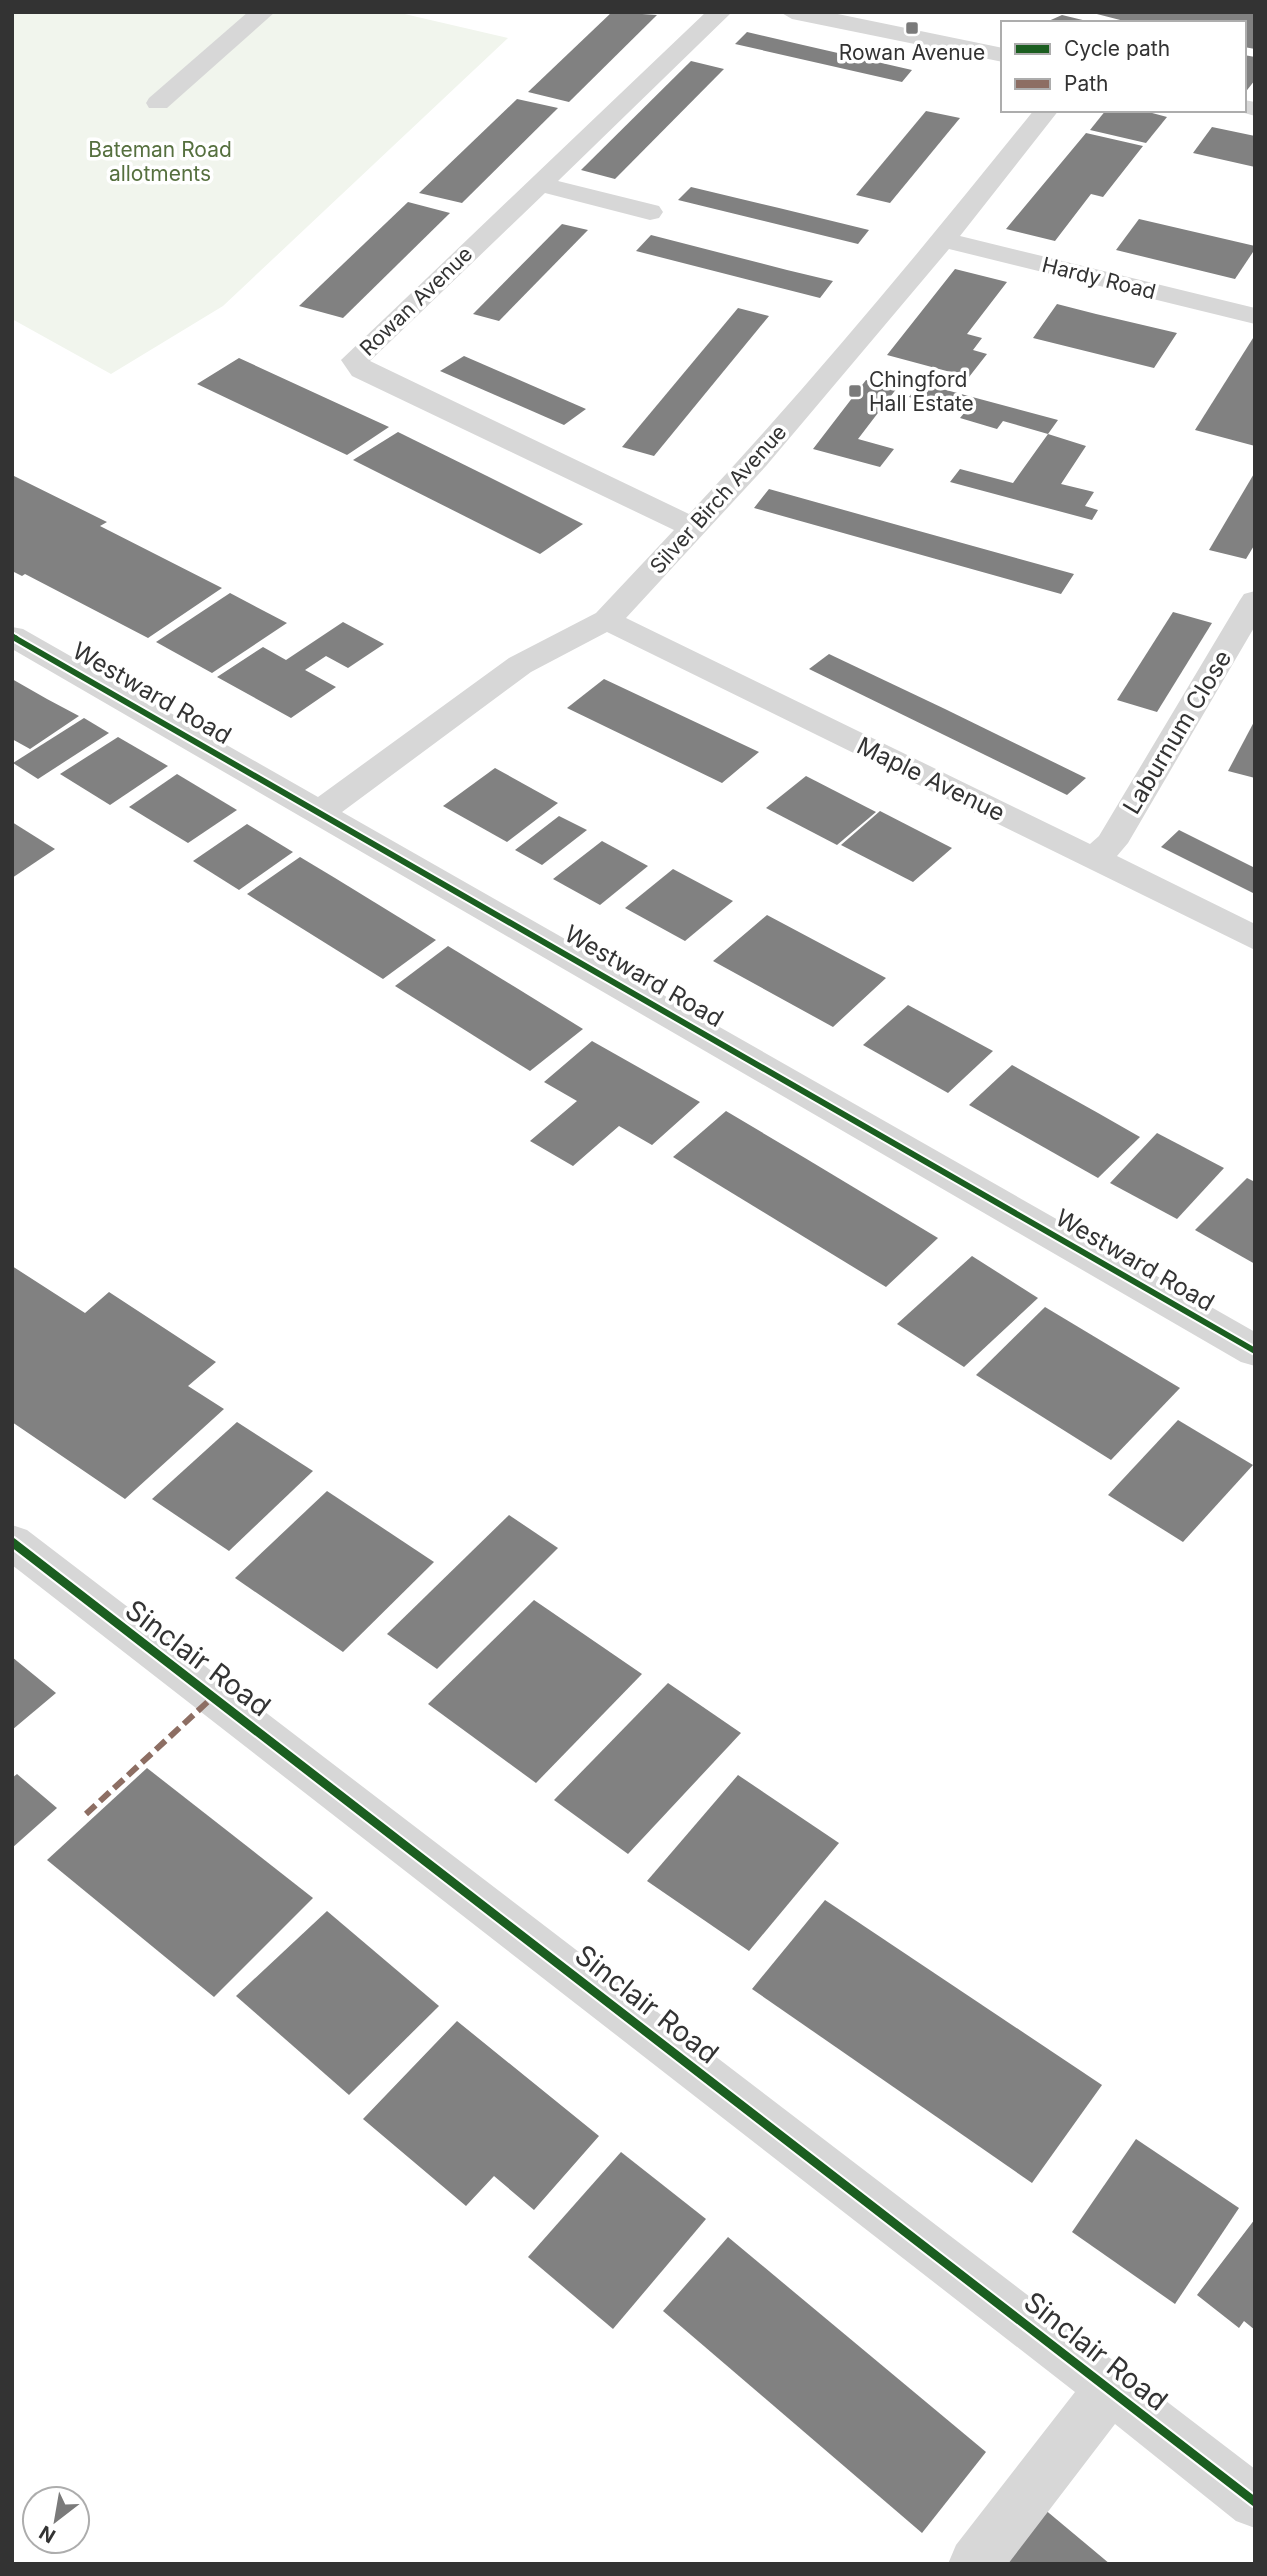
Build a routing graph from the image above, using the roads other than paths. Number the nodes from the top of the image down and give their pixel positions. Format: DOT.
graph roads {
  1 [pos="263,12"];
  2 [pos="720,12"];
  3 [pos="792,12"];
  4 [pos="1001,55"];
  5 [pos="158,103"];
  6 [pos="1045,112"];
  7 [pos="539,184"];
  8 [pos="650,212"];
  9 [pos="943,240"];
  10 [pos="1255,316"];
  11 [pos="692,527"];
  12 [pos="1255,600"];
  13 [pos="607,620"];
  14 [pos="12,636"];
  15 [pos="320,811"];
  16 [pos="1094,859"];
  17 [pos="1255,938"];
  18 [pos="1255,1352"];
  19 [pos="12,1542"];
  20 [pos="1111,2388"];
  21 [pos="1255,2502"];
  22 [pos="975,2564"];
  1 -- 5 [label="street"];
  2 -- 7 [label="street, Rowan Avenue"];
  3 -- 4 [label="street"];
  6 -- 9 [label="street, Silver Birch Avenue"];
  7 -- 8 [label="street"];
  7 -- 11 [label="street, Rowan Avenue"];
  9 -- 10 [label="street, Hardy Road"];
  9 -- 11 [label="street, Silver Birch Avenue"];
  11 -- 13 [label="street, Silver Birch Avenue"];
  12 -- 16 [label="street, Laburnum Close"];
  13 -- 15 [label="street, Silver Birch Avenue"];
  13 -- 16 [label="street, Maple Avenue"];
  14 -- 15 [label="street, Westward Road"];
  15 -- 18 [label="street, Westward Road"];
  16 -- 17 [label="street, Maple Avenue"];
  19 -- 20 [label="street, Sinclair Road"];
  20 -- 21 [label="street, Sinclair Road"];
  20 -- 22 [label="street"];
}
